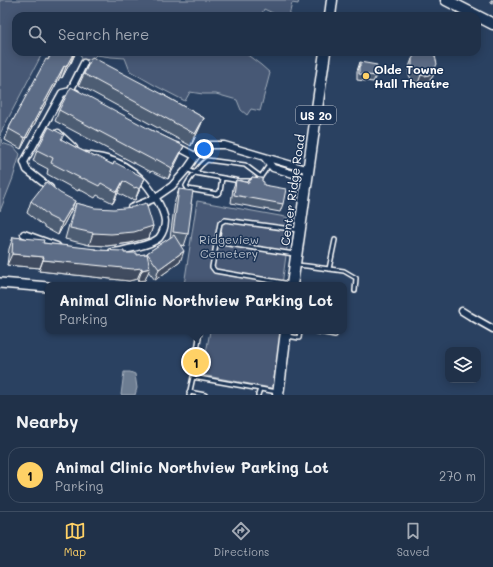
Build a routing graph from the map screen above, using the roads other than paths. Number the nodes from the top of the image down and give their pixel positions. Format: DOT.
graph roads {
  1 [pos="332,0"];
  2 [pos="446,0"];
  3 [pos="330,12"];
  4 [pos="470,12"];
  5 [pos="481,18"];
  6 [pos="493,24"];
  7 [pos="324,56"];
  8 [pos="84,63"];
  9 [pos="70,91"];
  10 [pos="79,95"];
  11 [pos="49,127"];
  12 [pos="167,142"];
  13 [pos="196,156"];
  14 [pos="270,161"];
  15 [pos="187,169"];
  16 [pos="195,173"];
  17 [pos="308,174"];
  18 [pos="260,177"];
  19 [pos="222,178"];
  20 [pos="58,195"];
  21 [pos="155,197"];
  22 [pos="121,210"];
  23 [pos="300,230"];
  24 [pos="24,234"];
  25 [pos="335,240"];
  26 [pos="216,242"];
  27 [pos="64,248"];
  28 [pos="107,252"];
  29 [pos="297,254"];
  30 [pos="295,265"];
  31 [pos="329,269"];
  32 [pos="276,282"];
  33 [pos="292,282"];
  34 [pos="0,283"];
  35 [pos="45,287"];
  36 [pos="355,291"];
  37 [pos="462,311"];
  38 [pos="493,329"];
  39 [pos="200,334"];
  40 [pos="286,334"];
  41 [pos="289,334"];
  42 [pos="300,334"];
  43 [pos="193,377"];
  44 [pos="260,389"];
  45 [pos="278,393"];
  46 [pos="189,394"];
  47 [pos="205,395"];
  48 [pos="258,395"];
  1 -- 3 [label="main road"];
  2 -- 4 [label="main road"];
  5 -- 6 [label="main road"];
  7 -- 17 [label="main road, Center Ridge Road / US 20"];
  8 -- 9 [label="street"];
  9 -- 10 [label="street"];
  9 -- 11 [label="street"];
  11 -- 20 [label="street"];
  11 -- 21 [label="street"];
  12 -- 13 [label="street"];
  13 -- 14 [label="street"];
  13 -- 15 [label="street"];
  14 -- 17 [label="street"];
  14 -- 18 [label="lane"];
  15 -- 16 [label="lane"];
  15 -- 21 [label="street"];
  16 -- 18 [label="lane"];
  16 -- 19 [label="lane"];
  16 -- 19 [label="lane"];
  17 -- 23 [label="main road, Center Ridge Road / US 20"];
  18 -- 19 [label="lane"];
  21 -- 22 [label="street"];
  21 -- 28 [label="street"];
  23 -- 26 [label="lane"];
  23 -- 29 [label="main road, Center Ridge Road / US 20"];
  24 -- 27 [label="street"];
  25 -- 31 [label="lane"];
  26 -- 29 [label="lane"];
  26 -- 32 [label="lane"];
  29 -- 30 [label="main road, Center Ridge Road / US 20"];
  30 -- 31 [label="lane"];
  30 -- 33 [label="main road, Center Ridge Road / US 20"];
  31 -- 36 [label="lane"];
  34 -- 35 [label="street"];
  37 -- 38 [label="street"];
  39 -- 43 [label="lane"];
  40 -- 45 [label="main road"];
  41 -- 42 [label="lane"];
  43 -- 44 [label="lane"];
  43 -- 46 [label="lane"];
  44 -- 45 [label="lane"];
  44 -- 48 [label="lane"];
  46 -- 47 [label="lane"];
}
